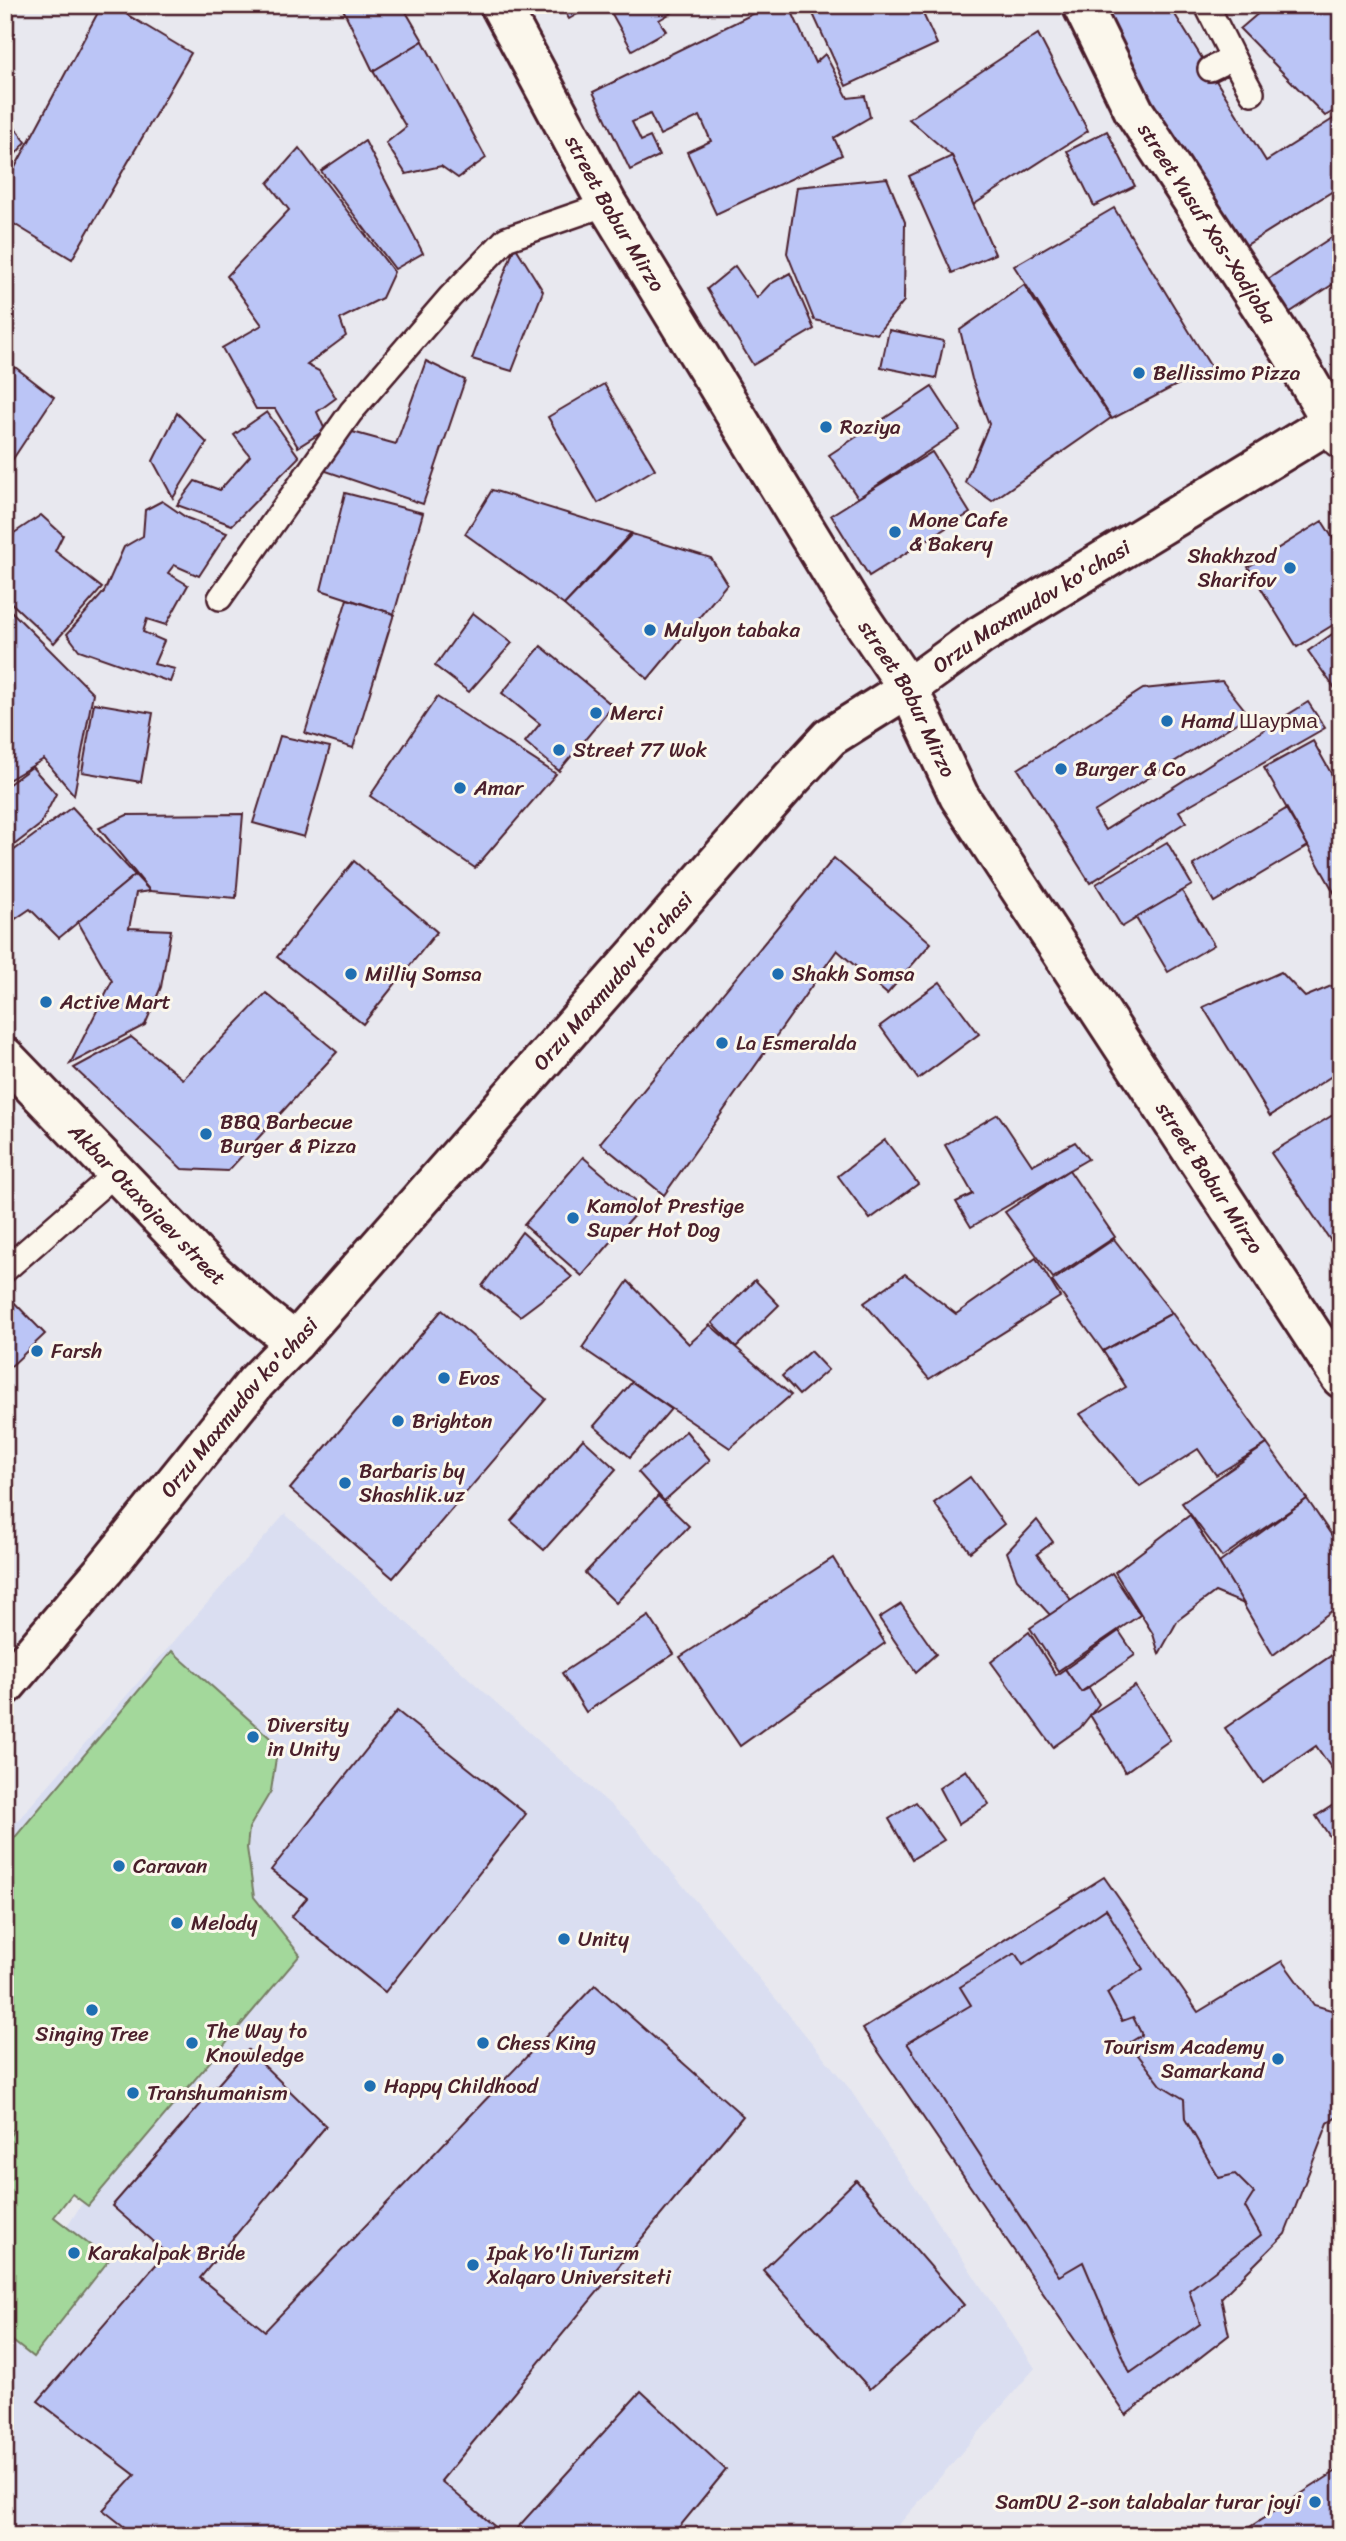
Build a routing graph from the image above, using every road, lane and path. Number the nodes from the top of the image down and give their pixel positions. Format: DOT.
graph roads {
  1 [pos="500,5"];
  2 [pos="1082,5"];
  3 [pos="1208,8"];
  4 [pos="1233,58"];
  5 [pos="1210,69"];
  6 [pos="1252,93"];
  7 [pos="607,204"];
  8 [pos="1338,425"];
  9 [pos="220,598"];
  10 [pos="908,688"];
  11 [pos="5,1058"];
  12 [pos="116,1172"];
  13 [pos="5,1270"];
  14 [pos="296,1342"];
  15 [pos="1341,1378"];
  16 [pos="5,1686"];
  1 -- 7 [label="main road, street Bobur Mirzo"];
  2 -- 8 [label="main road, street Yusuf Xos-Xodjoba"];
  3 -- 4 [label="lane"];
  4 -- 5 [label="lane"];
  4 -- 6 [label="lane"];
  7 -- 9 [label="lane"];
  7 -- 10 [label="main road, street Bobur Mirzo"];
  8 -- 10 [label="main road, Orzu Maxmudov ko'chasi"];
  10 -- 14 [label="main road, Orzu Maxmudov ko'chasi"];
  10 -- 15 [label="main road, street Bobur Mirzo"];
  11 -- 12 [label="main road, Akbar Otaxojaev street"];
  12 -- 13 [label="lane"];
  12 -- 14 [label="main road, Akbar Otaxojaev street"];
  14 -- 16 [label="main road, Orzu Maxmudov ko'chasi"];
}
